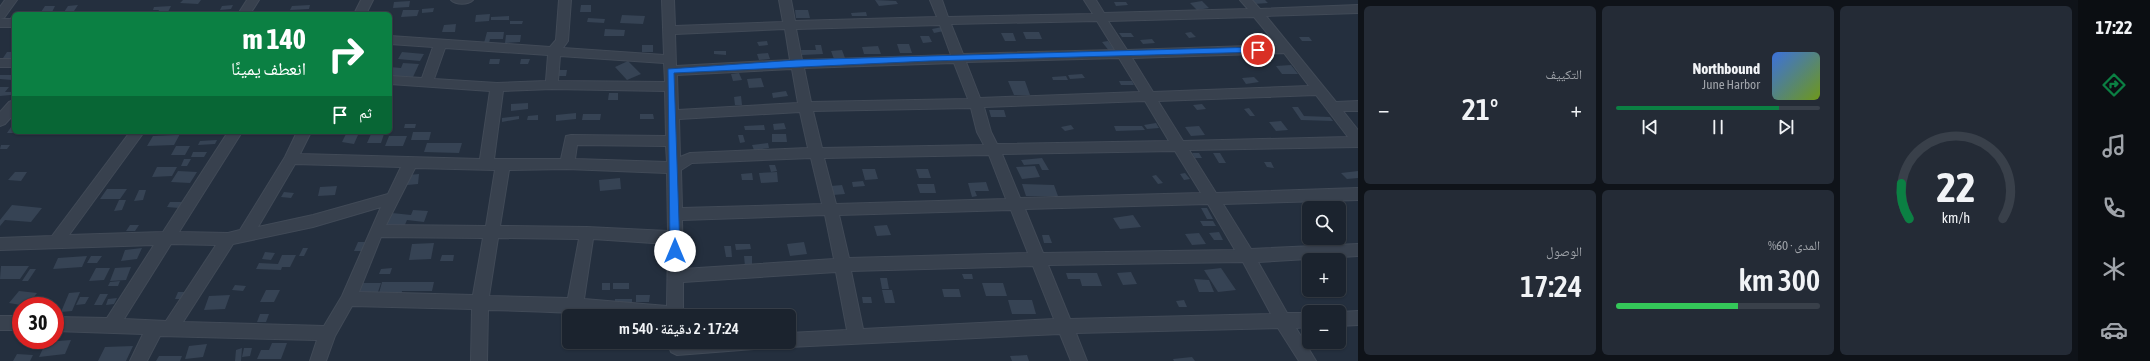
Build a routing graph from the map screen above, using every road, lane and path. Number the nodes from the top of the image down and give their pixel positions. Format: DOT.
graph roads {
  1 [pos="11,0"];
  2 [pos="253,0"];
  3 [pos="367,0"];
  4 [pos="457,0"];
  5 [pos="462,0"];
  6 [pos="467,0"];
  7 [pos="565,0"];
  8 [pos="668,0"];
  9 [pos="785,0"];
  10 [pos="936,0"];
  11 [pos="1090,0"];
  12 [pos="1246,0"];
  13 [pos="1358,9"];
  14 [pos="245,12"];
  15 [pos="361,12"];
  16 [pos="1258,14"];
  17 [pos="0,15"];
  18 [pos="1101,17"];
  19 [pos="944,20"];
  20 [pos="0,23"];
  21 [pos="12,23"];
  22 [pos="789,24"];
  23 [pos="668,30"];
  24 [pos="392,40"];
  25 [pos="440,44"];
  26 [pos="1287,49"];
  27 [pos="554,50"];
  28 [pos="1124,55"];
  29 [pos="958,57"];
  30 [pos="0,63"];
  31 [pos="12,63"];
  32 [pos="796,63"];
  33 [pos="669,65"];
  34 [pos="392,80"];
  35 [pos="427,82"];
  36 [pos="552,84"];
  37 [pos="497,87"];
  38 [pos="671,87"];
  39 [pos="1319,90"];
  40 [pos="1150,96"];
  41 [pos="976,103"];
  42 [pos="1358,106"];
  43 [pos="805,107"];
  44 [pos="1332,107"];
  45 [pos="12,108"];
  46 [pos="672,115"];
  47 [pos="0,121"];
  48 [pos="136,134"];
  49 [pos="234,134"];
  50 [pos="303,134"];
  51 [pos="672,141"];
  52 [pos="1358,141"];
  53 [pos="1179,145"];
  54 [pos="994,150"];
  55 [pos="817,153"];
  56 [pos="291,159"];
  57 [pos="410,163"];
  58 [pos="567,164"];
  59 [pos="486,165"];
  60 [pos="503,166"];
  61 [pos="673,168"];
  62 [pos="1358,194"];
  63 [pos="1211,197"];
  64 [pos="392,198"];
  65 [pos="1016,204"];
  66 [pos="828,208"];
  67 [pos="675,214"];
  68 [pos="376,231"];
  69 [pos="491,232"];
  70 [pos="587,233"];
  71 [pos="244,237"];
  72 [pos="168,238"];
  73 [pos="675,238"];
  74 [pos="228,239"];
  75 [pos="55,243"];
  76 [pos="0,244"];
  77 [pos="1358,250"];
  78 [pos="1247,256"];
  79 [pos="1038,259"];
  80 [pos="842,266"];
  81 [pos="675,276"];
  82 [pos="348,299"];
  83 [pos="480,302"];
  84 [pos="575,305"];
  85 [pos="615,309"];
  86 [pos="675,309"];
  87 [pos="1358,318"];
  88 [pos="1346,319"];
  89 [pos="1302,320"];
  90 [pos="1283,321"];
  91 [pos="0,323"];
  92 [pos="12,323"];
  93 [pos="64,324"];
  94 [pos="111,325"];
  95 [pos="1065,326"];
  96 [pos="163,329"];
  97 [pos="328,333"];
  98 [pos="856,335"];
  99 [pos="796,339"];
  100 [pos="138,361"];
  101 [pos="318,361"];
  102 [pos="478,361"];
  103 [pos="1079,361"];
  104 [pos="1308,361"];
  1 -- 17 [label="street"];
  2 -- 14 [label="street"];
  3 -- 15 [label="street"];
  4 -- 5 [label="street"];
  5 -- 6 [label="street"];
  7 -- 27 [label="street"];
  8 -- 23 [label="street"];
  9 -- 22 [label="street"];
  10 -- 19 [label="street"];
  11 -- 18 [label="street"];
  12 -- 16 [label="street"];
  13 -- 16 [label="street"];
  16 -- 18 [label="street"];
  16 -- 26 [label="street"];
  18 -- 19 [label="street"];
  18 -- 28 [label="street"];
  19 -- 22 [label="street"];
  19 -- 29 [label="street"];
  20 -- 21 [label="street"];
  22 -- 23 [label="street"];
  22 -- 32 [label="street"];
  23 -- 33 [label="street"];
  24 -- 25 [label="street"];
  25 -- 27 [label="street"];
  25 -- 35 [label="street"];
  26 -- 28 [label="street"];
  26 -- 39 [label="street"];
  27 -- 33 [label="street"];
  27 -- 36 [label="street"];
  28 -- 29 [label="street"];
  28 -- 40 [label="street"];
  29 -- 32 [label="street"];
  29 -- 41 [label="street"];
  30 -- 31 [label="street"];
  32 -- 33 [label="street"];
  32 -- 43 [label="street"];
  33 -- 38 [label="street"];
  34 -- 35 [label="street"];
  35 -- 37 [label="street"];
  36 -- 37 [label="street"];
  36 -- 38 [label="street"];
  37 -- 59 [label="street"];
  38 -- 46 [label="street"];
  39 -- 40 [label="street"];
  39 -- 44 [label="street"];
  40 -- 41 [label="street"];
  40 -- 53 [label="street"];
  41 -- 43 [label="street"];
  41 -- 54 [label="street"];
  42 -- 44 [label="street"];
  43 -- 46 [label="street"];
  43 -- 55 [label="street"];
  44 -- 52 [label="street"];
  45 -- 47 [label="street"];
  46 -- 51 [label="street"];
  48 -- 75 [label="street"];
  49 -- 72 [label="street"];
  50 -- 56 [label="street"];
  51 -- 58 [label="street"];
  51 -- 61 [label="street"];
  52 -- 53 [label="street"];
  53 -- 54 [label="street"];
  53 -- 63 [label="street"];
  54 -- 55 [label="street"];
  54 -- 65 [label="street"];
  55 -- 61 [label="street"];
  55 -- 66 [label="street"];
  56 -- 57 [label="street"];
  56 -- 71 [label="street"];
  57 -- 59 [label="street"];
  57 -- 64 [label="street"];
  58 -- 60 [label="street"];
  58 -- 61 [label="street"];
  59 -- 60 [label="street"];
  60 -- 69 [label="street"];
  61 -- 67 [label="street"];
  62 -- 63 [label="street"];
  63 -- 65 [label="street"];
  63 -- 78 [label="street"];
  64 -- 68 [label="street"];
  64 -- 71 [label="street"];
  65 -- 66 [label="street"];
  65 -- 79 [label="street"];
  66 -- 67 [label="street"];
  66 -- 80 [label="street"];
  67 -- 73 [label="street"];
  68 -- 69 [label="street"];
  68 -- 82 [label="street"];
  69 -- 70 [label="street"];
  69 -- 83 [label="street"];
  70 -- 73 [label="street"];
  70 -- 84 [label="street"];
  71 -- 74 [label="street"];
  72 -- 74 [label="street"];
  72 -- 75 [label="street"];
  72 -- 94 [label="street"];
  73 -- 81 [label="street"];
  74 -- 96 [label="street"];
  75 -- 76 [label="street"];
  77 -- 78 [label="street"];
  78 -- 79 [label="street"];
  78 -- 90 [label="street"];
  79 -- 80 [label="street"];
  79 -- 95 [label="street"];
  80 -- 81 [label="street"];
  80 -- 98 [label="street"];
  81 -- 86 [label="street"];
  82 -- 83 [label="street"];
  82 -- 97 [label="street"];
  83 -- 84 [label="street"];
  83 -- 102 [label="street"];
  84 -- 85 [label="street"];
  87 -- 88 [label="street"];
  89 -- 90 [label="street"];
  90 -- 95 [label="street"];
  90 -- 104 [label="street"];
  91 -- 92 [label="street"];
  93 -- 94 [label="street"];
  94 -- 96 [label="street"];
  95 -- 98 [label="street"];
  95 -- 103 [label="street"];
  96 -- 97 [label="street"];
  96 -- 100 [label="street"];
  97 -- 101 [label="street"];
  98 -- 99 [label="street"];
}
